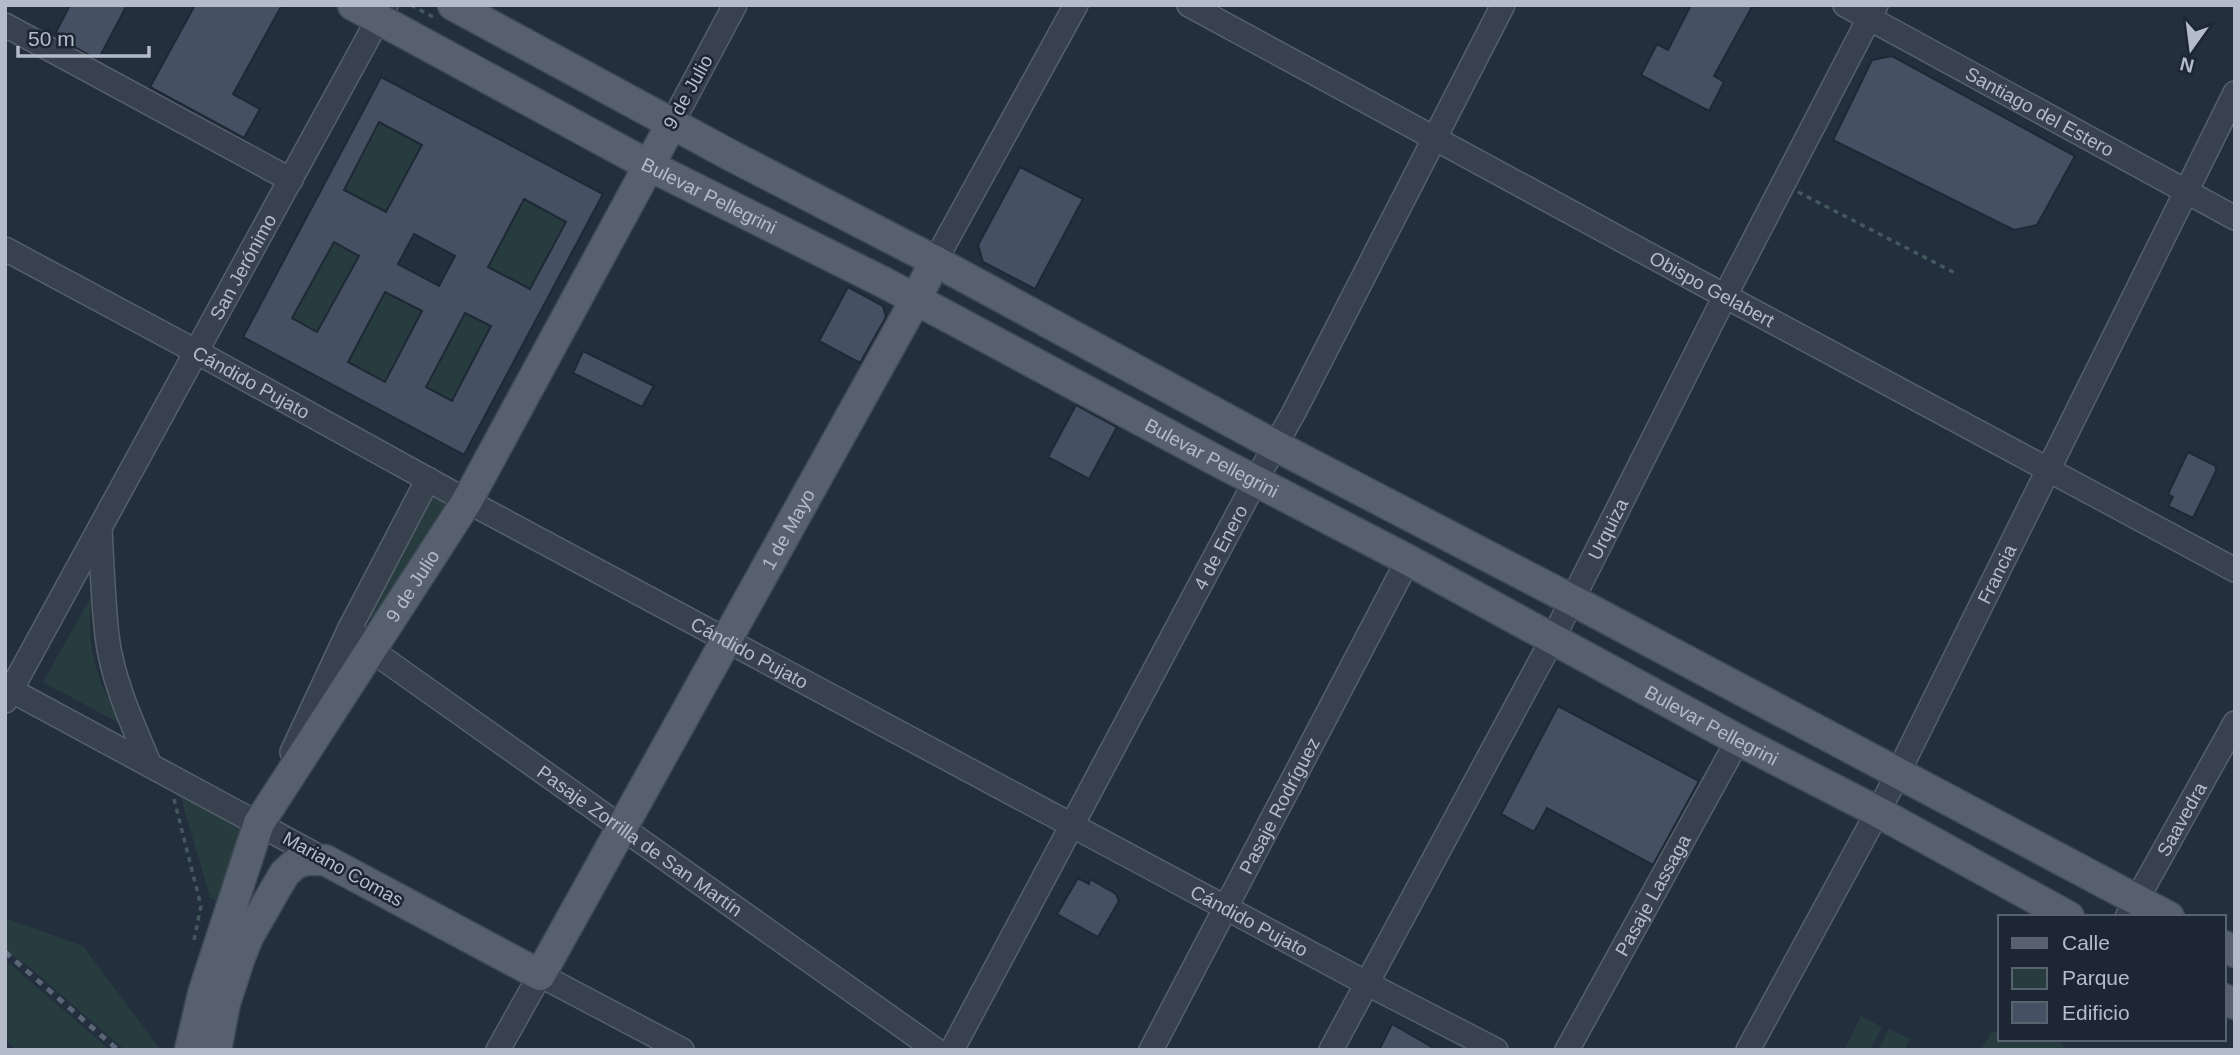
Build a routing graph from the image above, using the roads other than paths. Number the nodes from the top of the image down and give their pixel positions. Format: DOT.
graph roads {
  1 [pos="453,5"];
  2 [pos="736,5"];
  3 [pos="1076,5"];
  4 [pos="1189,5"];
  5 [pos="1503,5"];
  6 [pos="1845,5"];
  7 [pos="373,10"];
  8 [pos="1872,12"];
  9 [pos="5,25"];
  10 [pos="2235,93"];
  11 [pos="671,122"];
  12 [pos="1435,138"];
  13 [pos="648,165"];
  14 [pos="291,180"];
  15 [pos="2185,192"];
  16 [pos="2235,218"];
  17 [pos="5,249"];
  18 [pos="935,261"];
  19 [pos="1725,296"];
  20 [pos="915,301"];
  21 [pos="197,352"];
  22 [pos="1276,446"];
  23 [pos="2047,468"];
  24 [pos="428,479"];
  25 [pos="1256,480"];
  26 [pos="467,501"];
  27 [pos="99,527"];
  28 [pos="1408,560"];
  29 [pos="2235,570"];
  30 [pos="1572,600"];
  31 [pos="350,628"];
  32 [pos="726,638"];
  33 [pos="1552,640"];
  34 [pos="371,650"];
  35 [pos="7,693"];
  36 [pos="2235,723"];
  37 [pos="1738,740"];
  38 [pos="158,768"];
  39 [pos="1897,774"];
  40 [pos="1878,812"];
  41 [pos="259,823"];
  42 [pos="1072,824"];
  43 [pos="623,828"];
  44 [pos="325,860"];
  45 [pos="1226,907"];
  46 [pos="2132,909"];
  47 [pos="2065,915"];
  48 [pos="2160,915"];
  49 [pos="540,975"];
  50 [pos="1366,983"];
  51 [pos="190,1050"];
  52 [pos="216,1050"];
  53 [pos="498,1050"];
  54 [pos="682,1050"];
  55 [pos="936,1050"];
  56 [pos="952,1050"];
  57 [pos="1151,1050"];
  58 [pos="1331,1050"];
  59 [pos="1496,1050"];
  60 [pos="1567,1050"];
  61 [pos="1748,1050"];
  1 -- 11 [label="main road, Bulevar Pellegrini"];
  2 -- 11 [label="street, 9 de Julio"];
  3 -- 18 [label="street, 1 de Mayo"];
  4 -- 12 [label="street, Obispo Gelabert"];
  5 -- 12 [label="street, 4 de Enero"];
  6 -- 8 [label="street, Santiago del Estero"];
  7 -- 13 [label="main road, Bulevar Pellegrini"];
  7 -- 14 [label="street, San Jerónimo"];
  8 -- 15 [label="street, Santiago del Estero"];
  8 -- 19 [label="street, Urquiza"];
  9 -- 14 [label="street"];
  10 -- 15 [label="street, Francia"];
  11 -- 13 [label="main road, 9 de Julio"];
  11 -- 18 [label="main road, Bulevar Pellegrini"];
  12 -- 19 [label="street, Obispo Gelabert"];
  12 -- 22 [label="street, 4 de Enero"];
  13 -- 20 [label="main road, Bulevar Pellegrini"];
  13 -- 26 [label="main road, 9 de Julio"];
  14 -- 21 [label="street, San Jerónimo"];
  15 -- 16 [label="street, Santiago del Estero"];
  15 -- 23 [label="street, Francia"];
  17 -- 21 [label="street, Cándido Pujato"];
  18 -- 20 [label="main road, 1 de Mayo"];
  18 -- 22 [label="main road, Bulevar Pellegrini"];
  19 -- 23 [label="street, Obispo Gelabert"];
  19 -- 30 [label="street, Urquiza"];
  20 -- 25 [label="main road, Bulevar Pellegrini"];
  20 -- 32 [label="main road, 1 de Mayo"];
  21 -- 24 [label="street, Cándido Pujato"];
  21 -- 27 [label="street, San Jerónimo"];
  22 -- 25 [label="street, 4 de Enero"];
  22 -- 30 [label="main road, Bulevar Pellegrini"];
  23 -- 29 [label="street, Obispo Gelabert"];
  23 -- 39 [label="street, Francia"];
  24 -- 26 [label="street, Cándido Pujato"];
  24 -- 31 [label="street, 9 de Julio"];
  25 -- 28 [label="main road, Bulevar Pellegrini"];
  25 -- 42 [label="street, 4 de Enero"];
  26 -- 32 [label="street, Cándido Pujato"];
  26 -- 34 [label="main road, 9 de Julio"];
  27 -- 35 [label="street, San Jerónimo"];
  27 -- 38 [label="street"];
  28 -- 33 [label="main road, Bulevar Pellegrini"];
  28 -- 45 [label="street, Pasaje Rodríguez"];
  30 -- 33 [label="street, Urquiza"];
  30 -- 39 [label="main road, Bulevar Pellegrini"];
  31 -- 34 [label="street, Pasaje Zorrilla de San Martín"];
  31 -- 41 [label="street, 9 de Julio"];
  32 -- 42 [label="street, Cándido Pujato"];
  32 -- 43 [label="main road, 1 de Mayo"];
  33 -- 37 [label="main road, Bulevar Pellegrini"];
  33 -- 50 [label="street, Urquiza"];
  34 -- 41 [label="main road, 9 de Julio"];
  34 -- 43 [label="street, Pasaje Zorrilla de San Martín"];
  35 -- 38 [label="street, Mariano Comas"];
  36 -- 46 [label="street, Saavedra"];
  37 -- 40 [label="main road, Bulevar Pellegrini"];
  37 -- 60 [label="street, Pasaje Lassaga"];
  38 -- 41 [label="street, Mariano Comas"];
  39 -- 40 [label="street, Francia"];
  39 -- 46 [label="main road, Bulevar Pellegrini"];
  40 -- 47 [label="main road, Bulevar Pellegrini"];
  40 -- 61 [label="street, Francia"];
  41 -- 44 [label="street, Mariano Comas"];
  41 -- 51 [label="main road"];
  42 -- 45 [label="street, Cándido Pujato"];
  42 -- 56 [label="street, 4 de Enero"];
  43 -- 49 [label="main road, 1 de Mayo"];
  43 -- 55 [label="street, Pasaje Zorrilla de San Martín"];
  44 -- 49 [label="main road, Mariano Comas"];
  44 -- 52 [label="main road"];
  45 -- 50 [label="street, Cándido Pujato"];
  45 -- 57 [label="street, Pasaje Rodríguez"];
  46 -- 48 [label="main road, Bulevar Pellegrini"];
  49 -- 53 [label="street, 1 de Mayo"];
  49 -- 54 [label="street, Mariano Comas"];
  50 -- 58 [label="street, Urquiza"];
  50 -- 59 [label="street, Cándido Pujato"];
}
